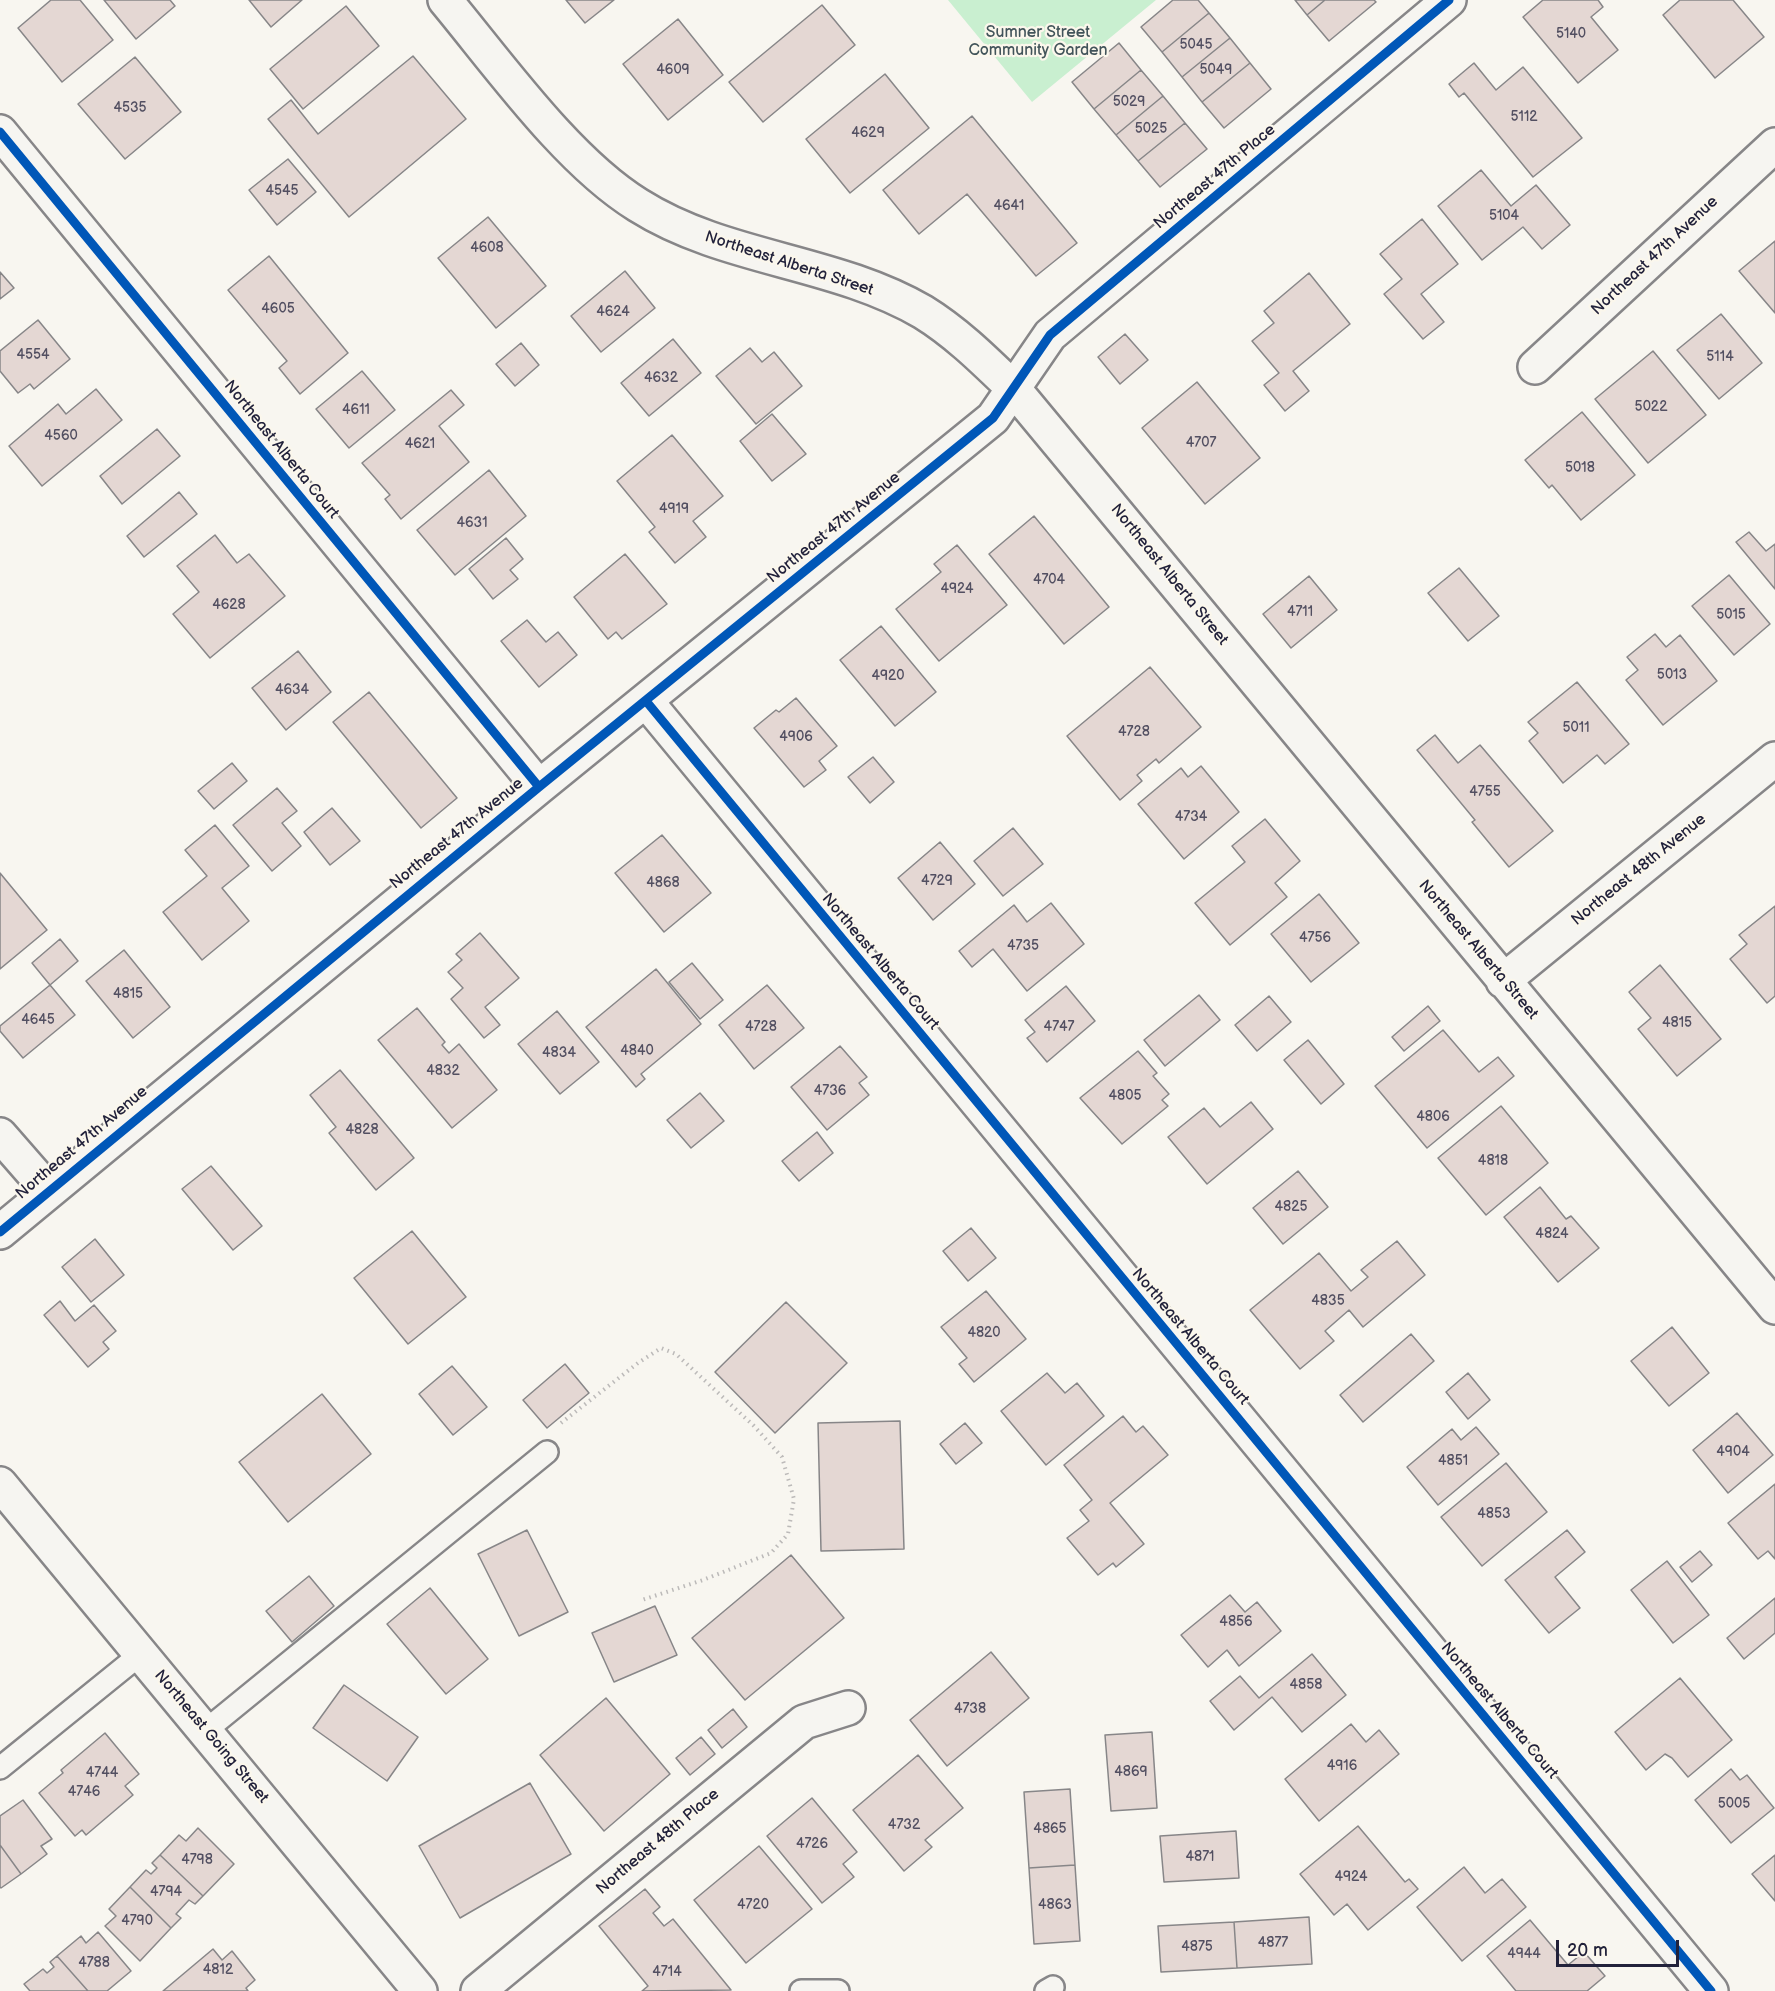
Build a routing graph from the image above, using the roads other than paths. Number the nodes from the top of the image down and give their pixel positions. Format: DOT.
graph roads {
  1 [pos="445,0"];
  2 [pos="1449,0"];
  3 [pos="0,132"];
  4 [pos="1775,145"];
  5 [pos="1535,367"];
  6 [pos="1013,388"];
  7 [pos="646,701"];
  8 [pos="1775,759"];
  9 [pos="539,787"];
  10 [pos="1503,981"];
  11 [pos="0,1135"];
  12 [pos="48,1190"];
  13 [pos="0,1232"];
  14 [pos="1775,1307"];
  15 [pos="547,1452"];
  16 [pos="0,1484"];
  17 [pos="142,1653"];
  18 [pos="848,1708"];
  19 [pos="205,1731"];
  20 [pos="0,1768"];
  21 [pos="420,1991"];
  22 [pos="477,1991"];
  23 [pos="801,1991"];
  24 [pos="838,1991"];
  25 [pos="1711,1991"];
  1 -- 6 [label="street, Northeast Alberta Street"];
  2 -- 6 [label="street, Northeast 47th Place"];
  3 -- 9 [label="street, Northeast Alberta Court"];
  4 -- 5 [label="street, Northeast 47th Avenue"];
  6 -- 7 [label="street, Northeast 47th Avenue"];
  6 -- 10 [label="street, Northeast Alberta Street"];
  7 -- 9 [label="street, Northeast 47th Avenue"];
  7 -- 25 [label="street, Northeast Alberta Court"];
  8 -- 10 [label="street, Northeast 48th Avenue"];
  9 -- 12 [label="street, Northeast 47th Avenue"];
  10 -- 14 [label="street, Northeast Alberta Street"];
  11 -- 12 [label="street"];
  12 -- 13 [label="street, Northeast 47th Avenue"];
  15 -- 19 [label="lane"];
  16 -- 17 [label="street, Northeast Going Street"];
  17 -- 19 [label="street, Northeast Going Street"];
  17 -- 20 [label="lane"];
  18 -- 22 [label="street, Northeast 48th Place"];
  19 -- 21 [label="street, Northeast Going Street"];
  23 -- 24 [label="lane"];
}
